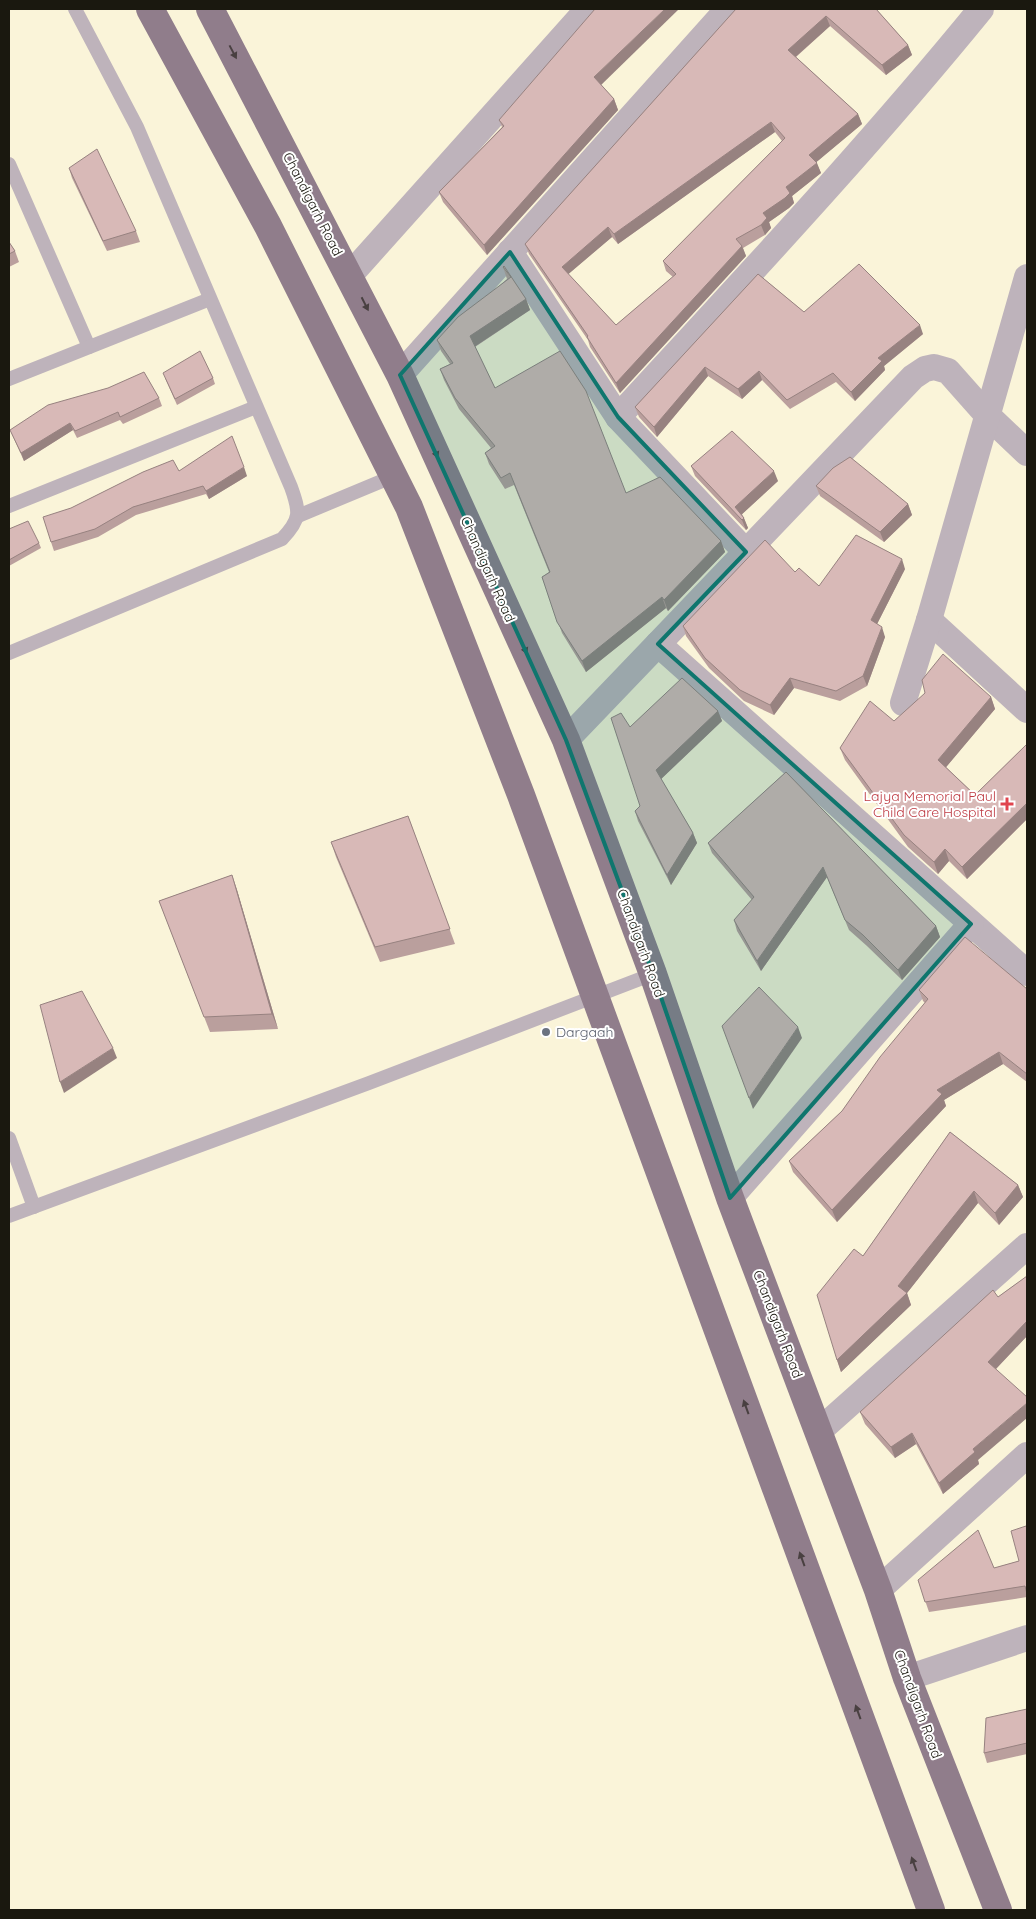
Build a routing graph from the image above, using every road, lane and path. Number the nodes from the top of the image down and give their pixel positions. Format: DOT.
graph roads {
  1 [pos="76,9"];
  2 [pos="150,9"];
  3 [pos="210,9"];
  4 [pos="588,9"];
  5 [pos="728,9"];
  6 [pos="981,9"];
  7 [pos="9,164"];
  8 [pos="510,252"];
  9 [pos="350,275"];
  10 [pos="1027,278"];
  11 [pos="210,299"];
  12 [pos="89,347"];
  13 [pos="400,375"];
  14 [pos="9,380"];
  15 [pos="256,407"];
  16 [pos="987,415"];
  17 [pos="618,417"];
  18 [pos="1027,453"];
  19 [pos="394,476"];
  20 [pos="9,506"];
  21 [pos="298,516"];
  22 [pos="746,552"];
  23 [pos="929,620"];
  24 [pos="658,644"];
  25 [pos="9,653"];
  26 [pos="903,703"];
  27 [pos="1027,710"];
  28 [pos="566,740"];
  29 [pos="971,924"];
  30 [pos="1027,973"];
  31 [pos="653,974"];
  32 [pos="595,995"];
  33 [pos="9,1138"];
  34 [pos="730,1198"];
  35 [pos="34,1206"];
  36 [pos="9,1216"];
  37 [pos="1027,1246"];
  38 [pos="819,1431"];
  39 [pos="1027,1455"];
  40 [pos="878,1590"];
  41 [pos="1027,1638"];
  42 [pos="907,1678"];
  43 [pos="931,1910"];
  44 [pos="998,1910"];
  1 -- 11 [label="lane"];
  2 -- 19 [label="main road"];
  3 -- 9 [label="main road, Chandigarh Road, one-way"];
  4 -- 9 [label="street"];
  5 -- 8 [label="street"];
  6 -- 17 [label="street"];
  7 -- 12 [label="lane"];
  8 -- 13 [label="street"];
  8 -- 17 [label="street"];
  9 -- 13 [label="main road, Chandigarh Road, one-way"];
  10 -- 16 [label="street"];
  11 -- 12 [label="lane"];
  11 -- 15 [label="lane"];
  12 -- 14 [label="lane"];
  13 -- 28 [label="main road, Chandigarh Road, one-way"];
  15 -- 20 [label="lane"];
  15 -- 21 [label="lane"];
  16 -- 18 [label="street"];
  16 -- 22 [label="street"];
  16 -- 23 [label="street"];
  17 -- 22 [label="street"];
  19 -- 21 [label="lane"];
  19 -- 32 [label="main road"];
  21 -- 25 [label="lane"];
  22 -- 24 [label="street"];
  23 -- 26 [label="street"];
  23 -- 27 [label="street"];
  24 -- 28 [label="street"];
  24 -- 29 [label="street"];
  28 -- 31 [label="main road, Chandigarh Road"];
  29 -- 30 [label="street"];
  29 -- 34 [label="street"];
  31 -- 32 [label="lane"];
  31 -- 34 [label="main road, Chandigarh Road"];
  32 -- 35 [label="lane"];
  43 -- 32 [label="main road, one-way"];
  33 -- 35 [label="lane"];
  34 -- 38 [label="main road, Chandigarh Road"];
  35 -- 36 [label="lane"];
  37 -- 38 [label="street"];
  38 -- 40 [label="main road, Chandigarh Road"];
  39 -- 40 [label="street"];
  40 -- 42 [label="main road, Chandigarh Road"];
  41 -- 42 [label="street"];
  42 -- 44 [label="main road, Chandigarh Road"];
}
